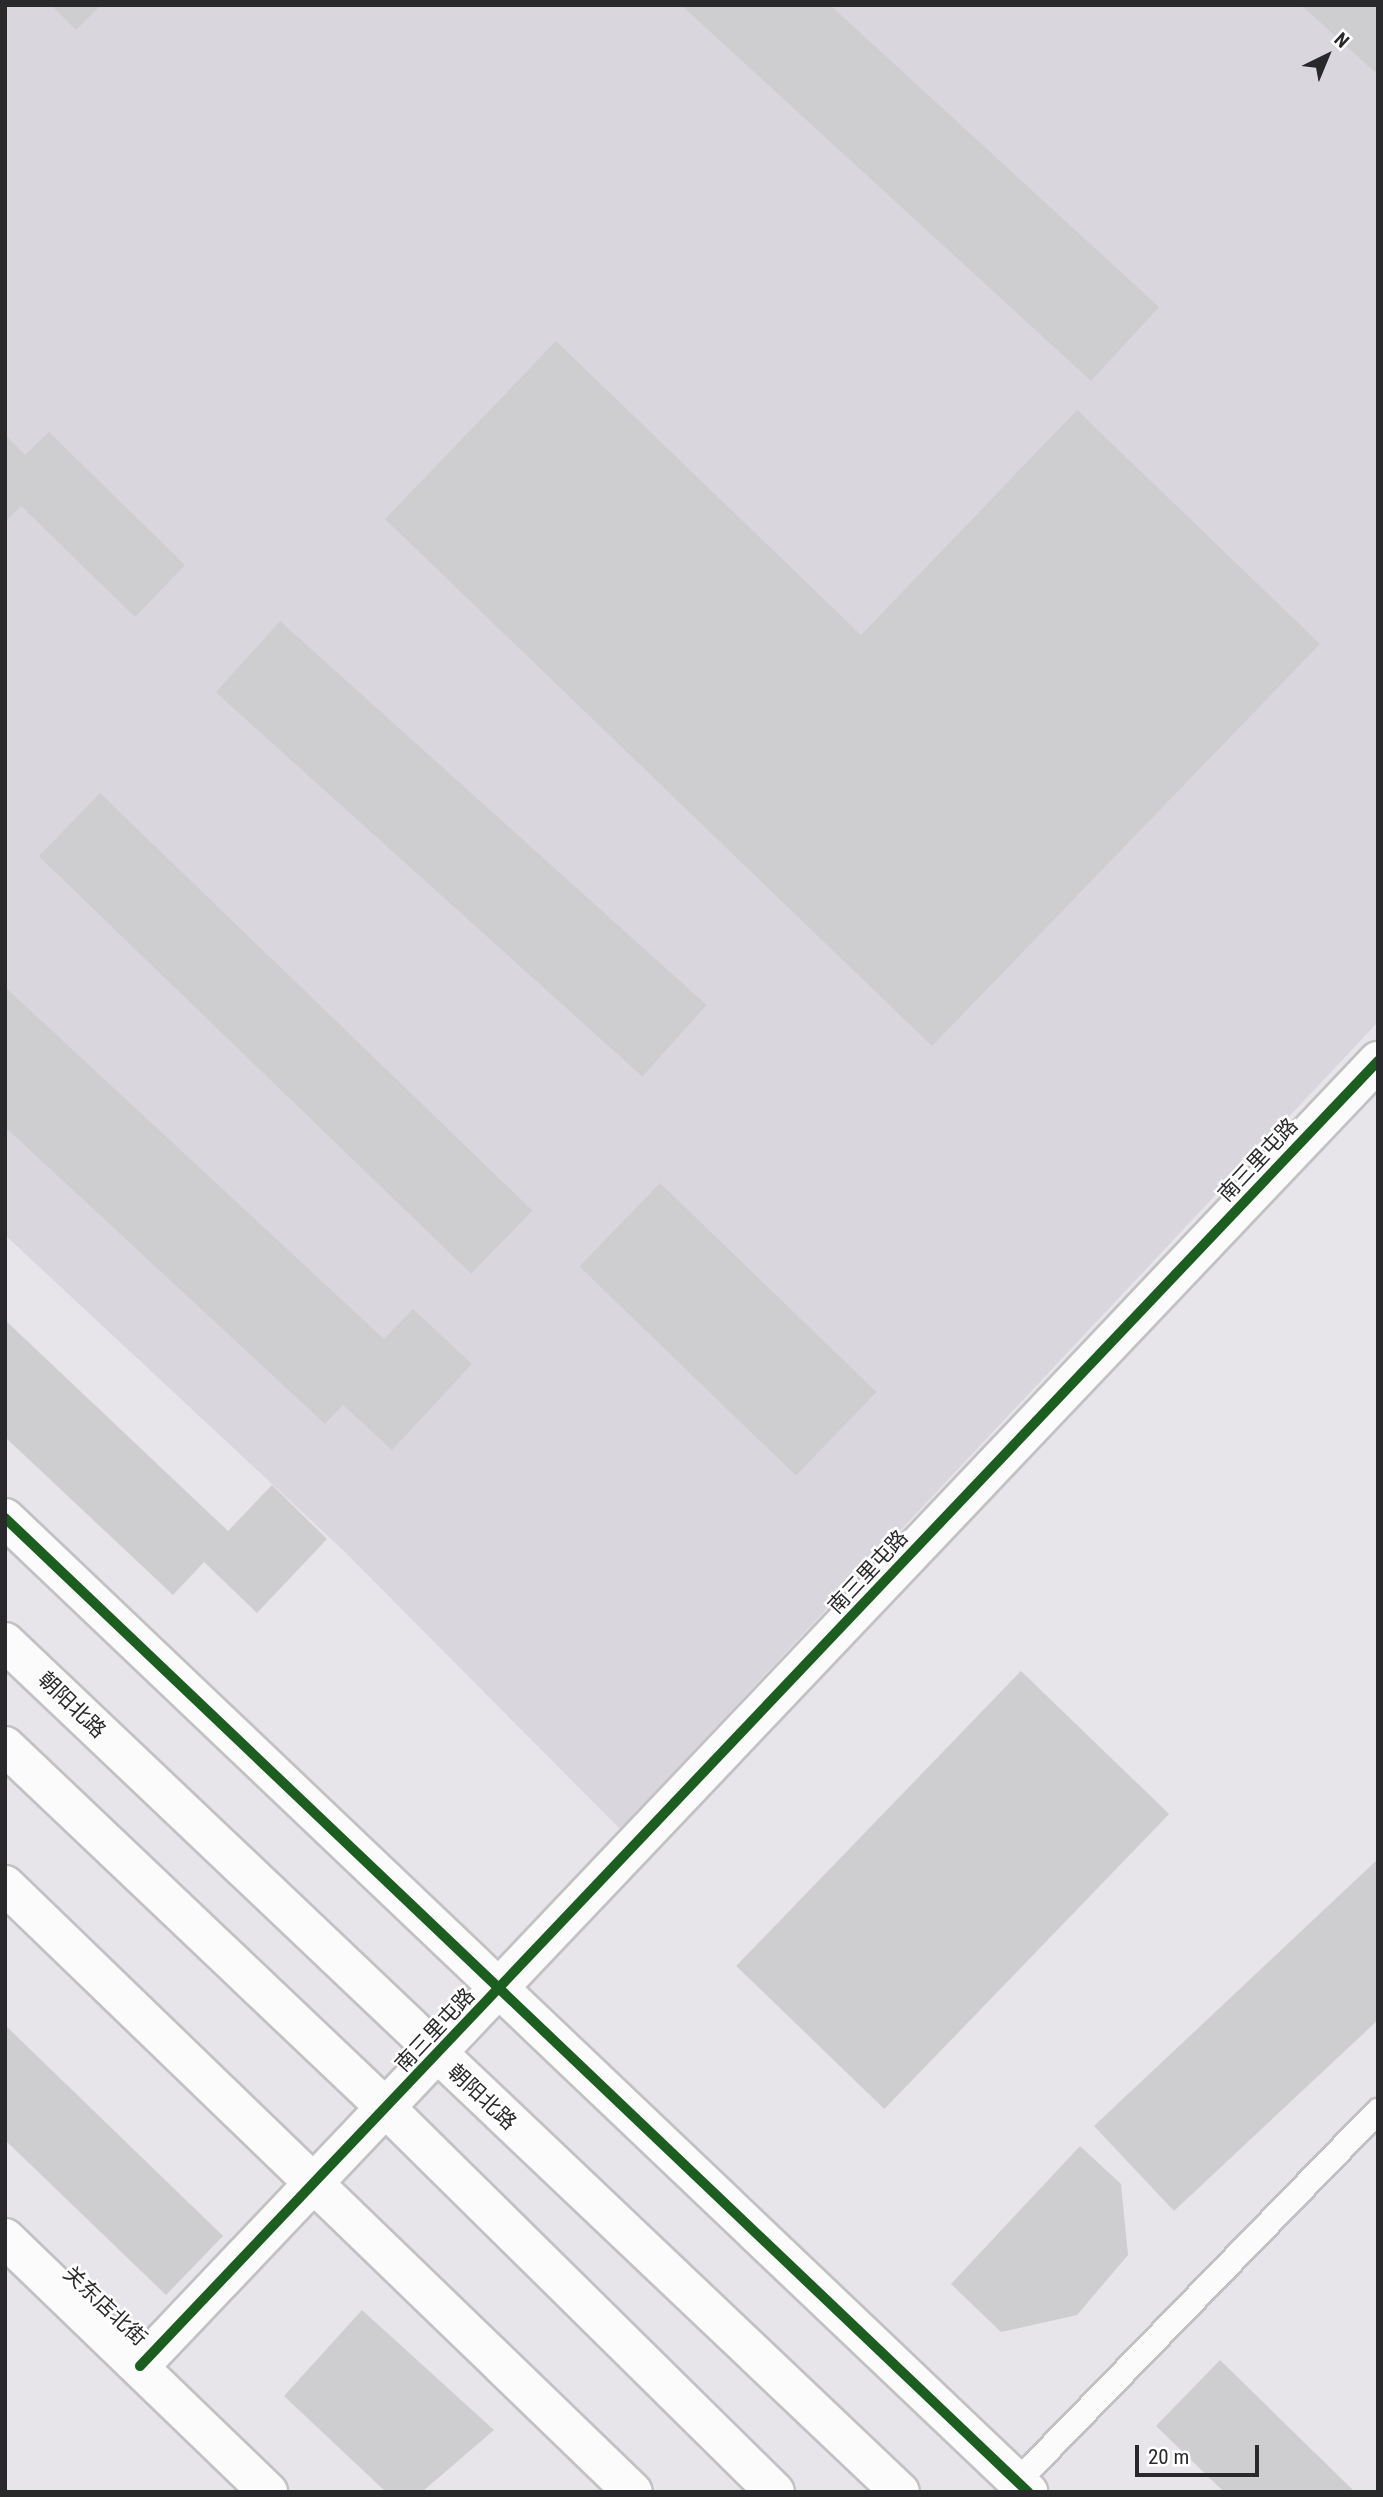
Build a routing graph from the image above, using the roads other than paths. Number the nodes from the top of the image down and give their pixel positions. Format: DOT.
graph roads {
  1 [pos="1378,1062"];
  2 [pos="5,1518"];
  3 [pos="5,1642"];
  4 [pos="5,1746"];
  5 [pos="5,1885"];
  6 [pos="501,1989"];
  7 [pos="438,2055"];
  8 [pos="387,2109"];
  9 [pos="1378,2111"];
  10 [pos="315,2184"];
  11 [pos="5,2238"];
  12 [pos="140,2366"];
  13 [pos="1023,2487"];
  14 [pos="268,2492"];
  15 [pos="633,2492"];
  16 [pos="775,2492"];
  17 [pos="900,2492"];
  1 -- 6 [label="street, 南三里屯路"];
  2 -- 6 [label="street"];
  3 -- 7 [label="street, 朝阳北路"];
  4 -- 8 [label="street"];
  5 -- 10 [label="street"];
  6 -- 7 [label="street, 南三里屯路"];
  6 -- 13 [label="street"];
  7 -- 8 [label="street, 南三里屯路"];
  7 -- 17 [label="street, 朝阳北路"];
  8 -- 10 [label="street, 南三里屯路"];
  8 -- 16 [label="street"];
  9 -- 13 [label="lane"];
  10 -- 12 [label="street, 南三里屯路"];
  10 -- 15 [label="street"];
  11 -- 12 [label="street, 关东店北街"];
  12 -- 14 [label="street, 关东店北街"];
}
